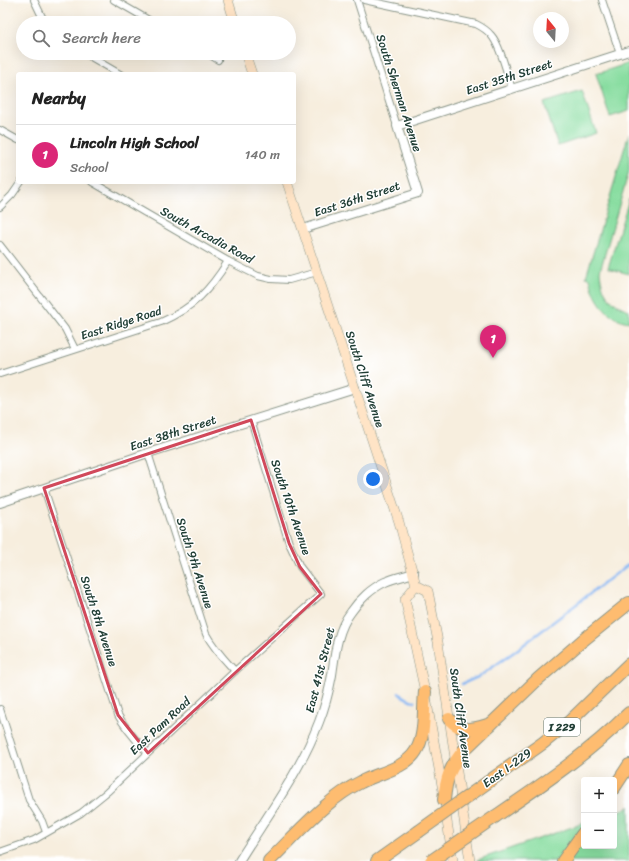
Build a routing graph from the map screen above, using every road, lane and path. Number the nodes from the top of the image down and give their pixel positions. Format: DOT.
graph roads {
  1 [pos="34,0"];
  2 [pos="114,0"];
  3 [pos="228,0"];
  4 [pos="357,0"];
  5 [pos="364,0"];
  6 [pos="602,0"];
  7 [pos="42,16"];
  8 [pos="142,16"];
  9 [pos="233,16"];
  10 [pos="629,51"];
  11 [pos="620,54"];
  12 [pos="96,60"];
  13 [pos="247,60"];
  14 [pos="117,72"];
  15 [pos="251,72"];
  16 [pos="512,89"];
  17 [pos="397,126"];
  18 [pos="0,130"];
  19 [pos="16,139"];
  20 [pos="20,184"];
  21 [pos="95,184"];
  22 [pos="288,184"];
  23 [pos="418,192"];
  24 [pos="0,207"];
  25 [pos="302,229"];
  26 [pos="0,245"];
  27 [pos="228,261"];
  28 [pos="317,272"];
  29 [pos="76,350"];
  30 [pos="0,374"];
  31 [pos="355,388"];
  32 [pos="251,420"];
  33 [pos="148,454"];
  34 [pos="44,488"];
  35 [pos="0,503"];
  36 [pos="414,573"];
  37 [pos="416,585"];
  38 [pos="321,594"];
  39 [pos="629,603"];
  40 [pos="629,664"];
  41 [pos="235,671"];
  42 [pos="425,692"];
  43 [pos="0,709"];
  44 [pos="629,713"];
  45 [pos="449,719"];
  46 [pos="494,723"];
  47 [pos="148,753"];
  48 [pos="455,761"];
  49 [pos="629,765"];
  50 [pos="617,783"];
  51 [pos="444,800"];
  52 [pos="46,832"];
  53 [pos="581,836"];
  54 [pos="0,852"];
  55 [pos="239,861"];
  56 [pos="269,861"];
  57 [pos="376,861"];
  58 [pos="431,861"];
  59 [pos="453,861"];
  60 [pos="470,861"];
  61 [pos="563,861"];
  1 -- 7 [label="street"];
  2 -- 8 [label="street"];
  3 -- 9 [label="main road"];
  4 -- 17 [label="street, South Sherman Avenue"];
  5 -- 16 [label="street"];
  6 -- 11 [label="street"];
  10 -- 11 [label="street, East 35th Street"];
  11 -- 16 [label="street, East 35th Street"];
  12 -- 14 [label="street"];
  13 -- 15 [label="main road"];
  16 -- 17 [label="street, East 35th Street"];
  17 -- 23 [label="street, South Sherman Avenue"];
  18 -- 19 [label="street"];
  20 -- 24 [label="street"];
  21 -- 27 [label="street, South Arcadia Road"];
  22 -- 25 [label="main road, South Cliff Avenue"];
  23 -- 25 [label="street, East 36th Street"];
  25 -- 28 [label="main road, South Cliff Avenue"];
  26 -- 29 [label="street"];
  27 -- 28 [label="street, South Arcadia Road"];
  27 -- 29 [label="street, East Ridge Road"];
  28 -- 31 [label="main road, South Cliff Avenue"];
  29 -- 30 [label="street, East Ridge Road"];
  31 -- 32 [label="street, East 38th Street"];
  31 -- 36 [label="main road, South Cliff Avenue"];
  32 -- 33 [label="street, East 38th Street"];
  32 -- 38 [label="street, South 10th Avenue"];
  33 -- 34 [label="street, East 38th Street"];
  33 -- 41 [label="street, South 9th Avenue"];
  34 -- 35 [label="street, East 38th Street"];
  34 -- 47 [label="street, South 8th Avenue"];
  36 -- 37 [label="main road, South Cliff Avenue"];
  36 -- 55 [label="street, East 41st Street"];
  37 -- 42 [label="main road"];
  37 -- 45 [label="main road, South Cliff Avenue"];
  38 -- 41 [label="street, East Pam Road"];
  39 -- 46 [label="highway"];
  40 -- 57 [label="highway, East I-229 / I 229, bridge"];
  41 -- 47 [label="street, East Pam Road"];
  42 -- 51 [label="main road"];
  42 -- 56 [label="highway"];
  43 -- 52 [label="street"];
  44 -- 58 [label="highway, I 229, bridge"];
  45 -- 46 [label="highway"];
  45 -- 48 [label="main road, South Cliff Avenue"];
  46 -- 48 [label="highway"];
  47 -- 52 [label="street, East Pam Road"];
  48 -- 51 [label="highway"];
  48 -- 60 [label="main road, South Cliff Avenue"];
  49 -- 50 [label="highway"];
  51 -- 59 [label="main road"];
  52 -- 54 [label="street, East Pam Road"];
  53 -- 61 [label="highway"];
}
